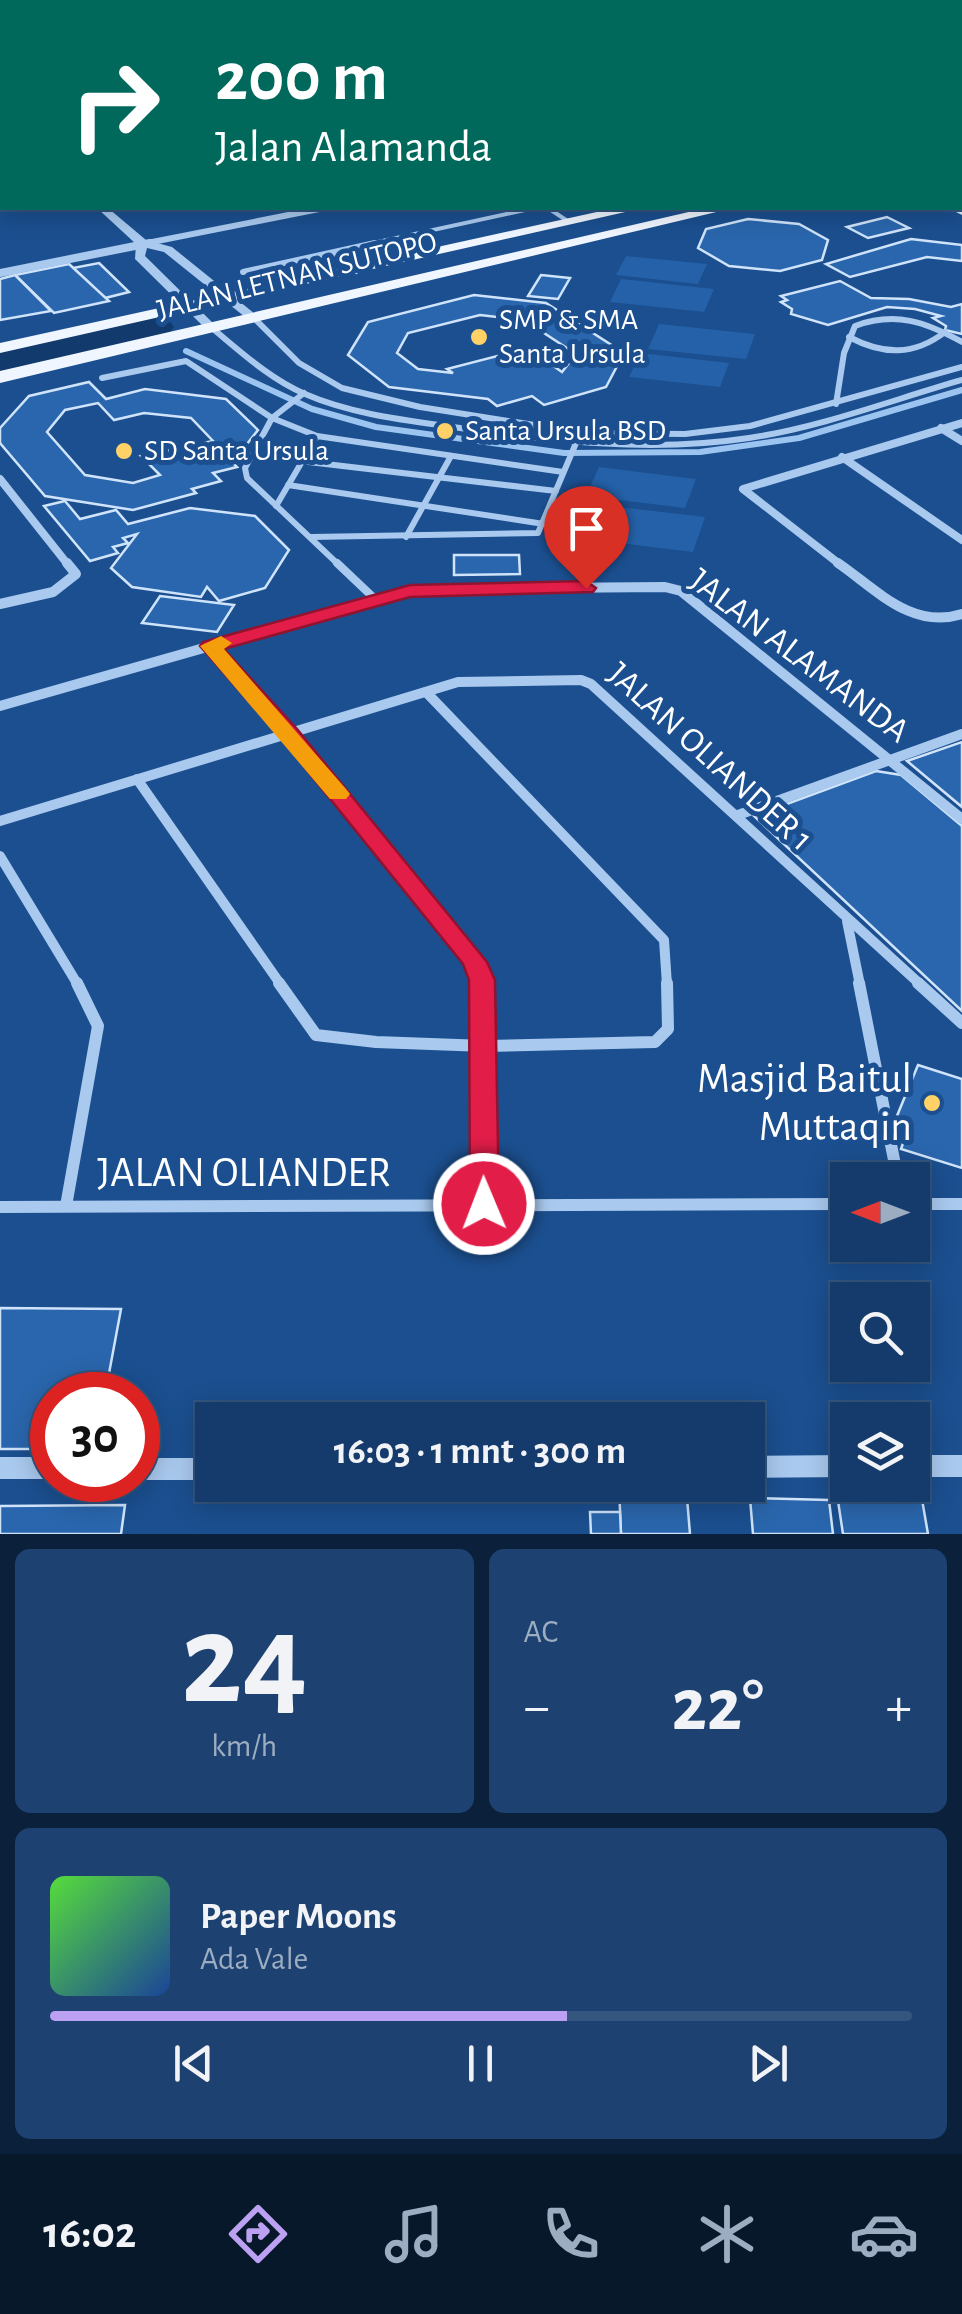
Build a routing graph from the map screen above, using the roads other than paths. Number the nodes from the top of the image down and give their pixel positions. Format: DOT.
graph roads {
  1 [pos="104,210"];
  2 [pos="278,210"];
  3 [pos="315,210"];
  4 [pos="525,210"];
  5 [pos="551,210"];
  6 [pos="626,210"];
  7 [pos="716,210"];
  8 [pos="287,216"];
  9 [pos="569,222"];
  10 [pos="142,243"];
  11 [pos="334,253"];
  12 [pos="356,270"];
  13 [pos="243,272"];
  14 [pos="0,273"];
  15 [pos="230,298"];
  16 [pos="188,308"];
  17 [pos="254,318"];
  18 [pos="212,328"];
  19 [pos="945,332"];
  20 [pos="849,336"];
  21 [pos="962,342"];
  22 [pos="0,348"];
  23 [pos="962,366"];
  24 [pos="0,377"];
  25 [pos="102,378"];
  26 [pos="962,380"];
  27 [pos="304,393"];
  28 [pos="835,403"];
  29 [pos="849,412"];
  30 [pos="272,418"];
  31 [pos="962,423"];
  32 [pos="941,428"];
  33 [pos="693,433"];
  34 [pos="317,436"];
  35 [pos="575,441"];
  36 [pos="962,441"];
  37 [pos="705,444"];
  38 [pos="452,456"];
  39 [pos="842,457"];
  40 [pos="300,461"];
  41 [pos="563,472"];
  42 [pos="438,478"];
  43 [pos="0,479"];
  44 [pos="288,485"];
  45 [pos="556,492"];
  46 [pos="423,505"];
  47 [pos="276,506"];
  48 [pos="544,524"];
  49 [pos="311,537"];
  50 [pos="406,537"];
  51 [pos="962,540"];
  52 [pos="375,599"];
  53 [pos="0,604"];
  54 [pos="962,614"];
  55 [pos="210,646"];
  56 [pos="426,692"];
  57 [pos="0,706"];
  58 [pos="289,734"];
  59 [pos="962,734"];
  60 [pos="890,760"];
  61 [pos="137,780"];
  62 [pos="738,815"];
  63 [pos="962,819"];
  64 [pos="0,821"];
  65 [pos="0,856"];
  66 [pos="847,918"];
  67 [pos="962,1023"];
  68 [pos="483,1044"];
  69 [pos="894,1162"];
  70 [pos="484,1204"];
  71 [pos="830,1204"];
  72 [pos="930,1204"];
  73 [pos="962,1204"];
  74 [pos="66,1206"];
  75 [pos="0,1207"];
  76 [pos="830,1466"];
  77 [pos="930,1466"];
  78 [pos="962,1466"];
  79 [pos="765,1467"];
  80 [pos="0,1468"];
  81 [pos="30,1468"];
  82 [pos="160,1468"];
  83 [pos="195,1469"];
  1 -- 10 [label="street"];
  2 -- 8 [label="street"];
  3 -- 8 [label="street"];
  4 -- 11 [label="lane"];
  5 -- 9 [label="lane"];
  6 -- 9 [label="main road, JALAN LETNAN SUTOPO"];
  7 -- 17 [label="main road, JALAN LETNAN SUTOPO"];
  8 -- 10 [label="street"];
  9 -- 12 [label="main road, JALAN LETNAN SUTOPO"];
  10 -- 14 [label="street"];
  10 -- 15 [label="street"];
  10 -- 16 [label="street"];
  11 -- 12 [label="lane"];
  11 -- 13 [label="lane"];
  12 -- 15 [label="main road, JALAN LETNAN SUTOPO"];
  15 -- 16 [label="main road, JALAN LETNAN SUTOPO"];
  15 -- 17 [label="street"];
  16 -- 18 [label="street"];
  16 -- 22 [label="main road, JALAN LETNAN SUTOPO"];
  17 -- 18 [label="main road, JALAN LETNAN SUTOPO"];
  17 -- 35 [label="lane"];
  18 -- 24 [label="main road, JALAN LETNAN SUTOPO"];
  18 -- 27 [label="lane"];
  19 -- 20 [label="lane"];
  19 -- 20 [label="lane"];
  19 -- 21 [label="lane"];
  20 -- 28 [label="lane"];
  23 -- 28 [label="lane"];
  25 -- 30 [label="lane"];
  26 -- 29 [label="lane"];
  27 -- 30 [label="lane"];
  27 -- 35 [label="lane"];
  28 -- 29 [label="lane"];
  28 -- 33 [label="lane"];
  29 -- 37 [label="lane"];
  30 -- 34 [label="lane"];
  30 -- 47 [label="lane"];
  31 -- 32 [label="street"];
  32 -- 36 [label="street"];
  32 -- 39 [label="street"];
  33 -- 35 [label="lane"];
  33 -- 37 [label="lane"];
  34 -- 38 [label="lane"];
  34 -- 40 [label="lane"];
  35 -- 37 [label="lane"];
  35 -- 41 [label="lane"];
  38 -- 41 [label="lane"];
  38 -- 42 [label="lane"];
  39 -- 51 [label="street"];
  39 -- 54 [label="street"];
  40 -- 42 [label="lane"];
  40 -- 44 [label="lane"];
  41 -- 45 [label="lane"];
  42 -- 45 [label="lane"];
  42 -- 46 [label="lane"];
  43 -- 53 [label="street"];
  44 -- 46 [label="lane"];
  44 -- 47 [label="lane"];
  45 -- 48 [label="lane"];
  46 -- 48 [label="lane"];
  46 -- 50 [label="lane"];
  47 -- 49 [label="lane"];
  48 -- 50 [label="lane"];
  49 -- 50 [label="lane"];
  49 -- 52 [label="lane"];
  52 -- 55 [label="street, JALAN ALAMANDA"];
  52 -- 60 [label="street, JALAN ALAMANDA"];
  55 -- 57 [label="street, JALAN ALAMANDA"];
  55 -- 58 [label="street"];
  56 -- 58 [label="street, JALAN OLIANDER 1"];
  56 -- 62 [label="street, JALAN OLIANDER 1"];
  56 -- 68 [label="street"];
  58 -- 61 [label="street, JALAN OLIANDER 1"];
  58 -- 68 [label="street"];
  59 -- 60 [label="street"];
  60 -- 62 [label="street"];
  60 -- 63 [label="street, JALAN ALAMANDA"];
  61 -- 64 [label="street, JALAN OLIANDER 1"];
  61 -- 68 [label="street"];
  62 -- 66 [label="street, JALAN OLIANDER 1"];
  65 -- 74 [label="street"];
  66 -- 67 [label="street, JALAN OLIANDER 1"];
  66 -- 69 [label="street"];
  68 -- 70 [label="street"];
  70 -- 71 [label="street, JALAN OLIANDER"];
  70 -- 74 [label="street, JALAN OLIANDER"];
  72 -- 73 [label="street"];
  74 -- 75 [label="street, JALAN OLIANDER"];
  76 -- 79 [label="street"];
  77 -- 78 [label="street"];
  80 -- 81 [label="street"];
  82 -- 83 [label="street"];
}
